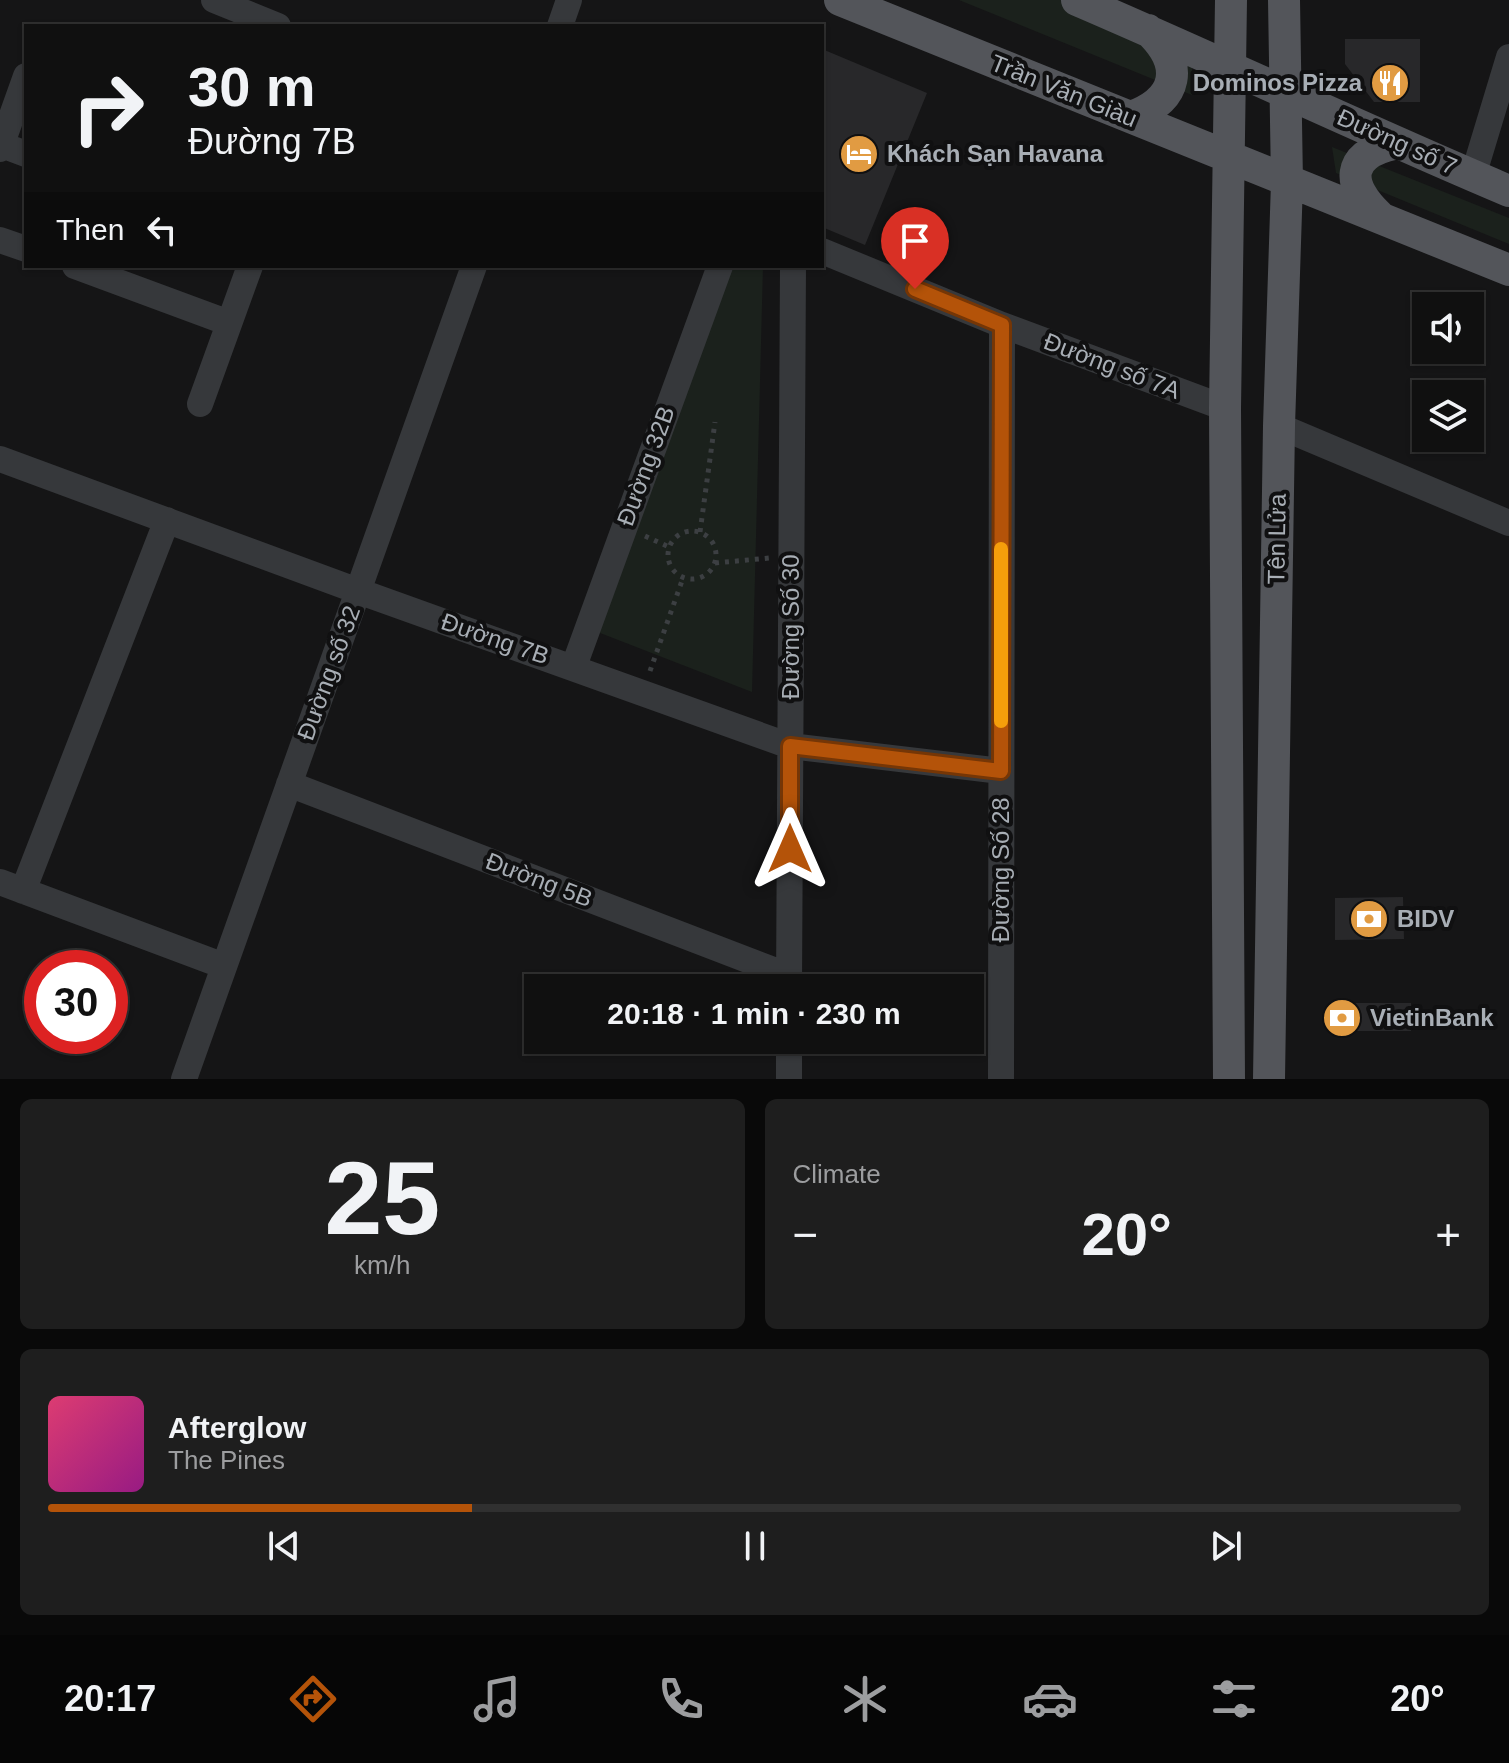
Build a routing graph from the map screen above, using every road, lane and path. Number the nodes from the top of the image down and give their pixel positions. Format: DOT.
graph roads {
  1 [pos="214,0"];
  2 [pos="569,0"];
  3 [pos="840,0"];
  4 [pos="1077,0"];
  5 [pos="1231,0"];
  6 [pos="1284,0"];
  7 [pos="273,24"];
  8 [pos="561,24"];
  9 [pos="1148,30"];
  10 [pos="1509,57"];
  11 [pos="1230,66"];
  12 [pos="24,85"];
  13 [pos="1286,92"];
  14 [pos="1131,117"];
  15 [pos="1394,144"];
  16 [pos="9,149"];
  17 [pos="1230,158"];
  18 [pos="1473,176"];
  19 [pos="1287,182"];
  20 [pos="1509,191"];
  21 [pos="1380,217"];
  22 [pos="0,240"];
  23 [pos="24,248"];
  24 [pos="824,252"];
  25 [pos="80,268"];
  26 [pos="249,268"];
  27 [pos="473,268"];
  28 [pos="719,268"];
  29 [pos="793,268"];
  30 [pos="1509,270"];
  31 [pos="229,323"];
  32 [pos="1002,325"];
  33 [pos="200,404"];
  34 [pos="1225,408"];
  35 [pos="715,422"];
  36 [pos="1279,426"];
  37 [pos="0,459"];
  38 [pos="167,520"];
  39 [pos="1509,523"];
  40 [pos="700,532"];
  41 [pos="791,556"];
  42 [pos="715,563"];
  43 [pos="683,578"];
  44 [pos="358,591"];
  45 [pos="574,666"];
  46 [pos="643,693"];
  47 [pos="790,746"];
  48 [pos="1001,771"];
  49 [pos="289,784"];
  50 [pos="11,887"];
  51 [pos="224,966"];
  52 [pos="769,974"];
  53 [pos="789,974"];
  54 [pos="789,1054"];
  55 [pos="184,1079"];
  56 [pos="789,1079"];
  57 [pos="1001,1079"];
  58 [pos="1229,1079"];
  59 [pos="1269,1079"];
  1 -- 7 [label="street"];
  2 -- 8 [label="street"];
  3 -- 14 [label="main road, Trần Văn Giàu"];
  4 -- 9 [label="main road"];
  5 -- 11 [label="main road"];
  6 -- 13 [label="main road, Tên Lửa"];
  9 -- 11 [label="main road"];
  9 -- 14 [label="main road"];
  10 -- 18 [label="street"];
  11 -- 13 [label="main road"];
  11 -- 17 [label="main road"];
  12 -- 16 [label="street"];
  13 -- 15 [label="main road, Đường số 7"];
  13 -- 19 [label="main road, Tên Lửa"];
  14 -- 17 [label="main road, Trần Văn Giàu"];
  15 -- 18 [label="main road, Đường số 7"];
  15 -- 21 [label="main road"];
  17 -- 19 [label="main road, Trần Văn Giàu"];
  17 -- 34 [label="main road"];
  18 -- 20 [label="main road, Đường số 7"];
  19 -- 21 [label="main road"];
  19 -- 36 [label="main road, Tên Lửa"];
  21 -- 30 [label="main road"];
  22 -- 23 [label="street"];
  24 -- 32 [label="street, Đường số 7A"];
  25 -- 31 [label="street"];
  26 -- 31 [label="street"];
  27 -- 44 [label="street, Đường số 32"];
  28 -- 45 [label="street, Đường 32B"];
  29 -- 41 [label="street, Đường Số 30"];
  31 -- 33 [label="street"];
  32 -- 34 [label="street, Đường số 7A"];
  32 -- 48 [label="street, Đường Số 28"];
  34 -- 58 [label="main road"];
  35 -- 40 [label="path"];
  36 -- 39 [label="street"];
  36 -- 59 [label="main road, Tên Lửa"];
  37 -- 38 [label="street, Đường 7B"];
  38 -- 44 [label="street, Đường 7B"];
  38 -- 50 [label="street"];
  40 -- 42 [label="path"];
  40 -- 43 [label="path"];
  41 -- 42 [label="path"];
  41 -- 47 [label="street, Đường Số 30"];
  42 -- 43 [label="path"];
  43 -- 46 [label="path"];
  44 -- 45 [label="street, Đường 7B"];
  44 -- 49 [label="street, Đường số 32"];
  45 -- 46 [label="street, Đường 7B"];
  46 -- 47 [label="street, Đường 7B"];
  47 -- 48 [label="street, Đường 7B"];
  47 -- 53 [label="street, Đường Số 30"];
  48 -- 57 [label="street, Đường Số 28"];
  49 -- 51 [label="street, Đường số 32"];
  49 -- 52 [label="street, Đường 5B"];
  50 -- 51 [label="street"];
  51 -- 55 [label="street, Đường số 32"];
  54 -- 56 [label="street"];
}
